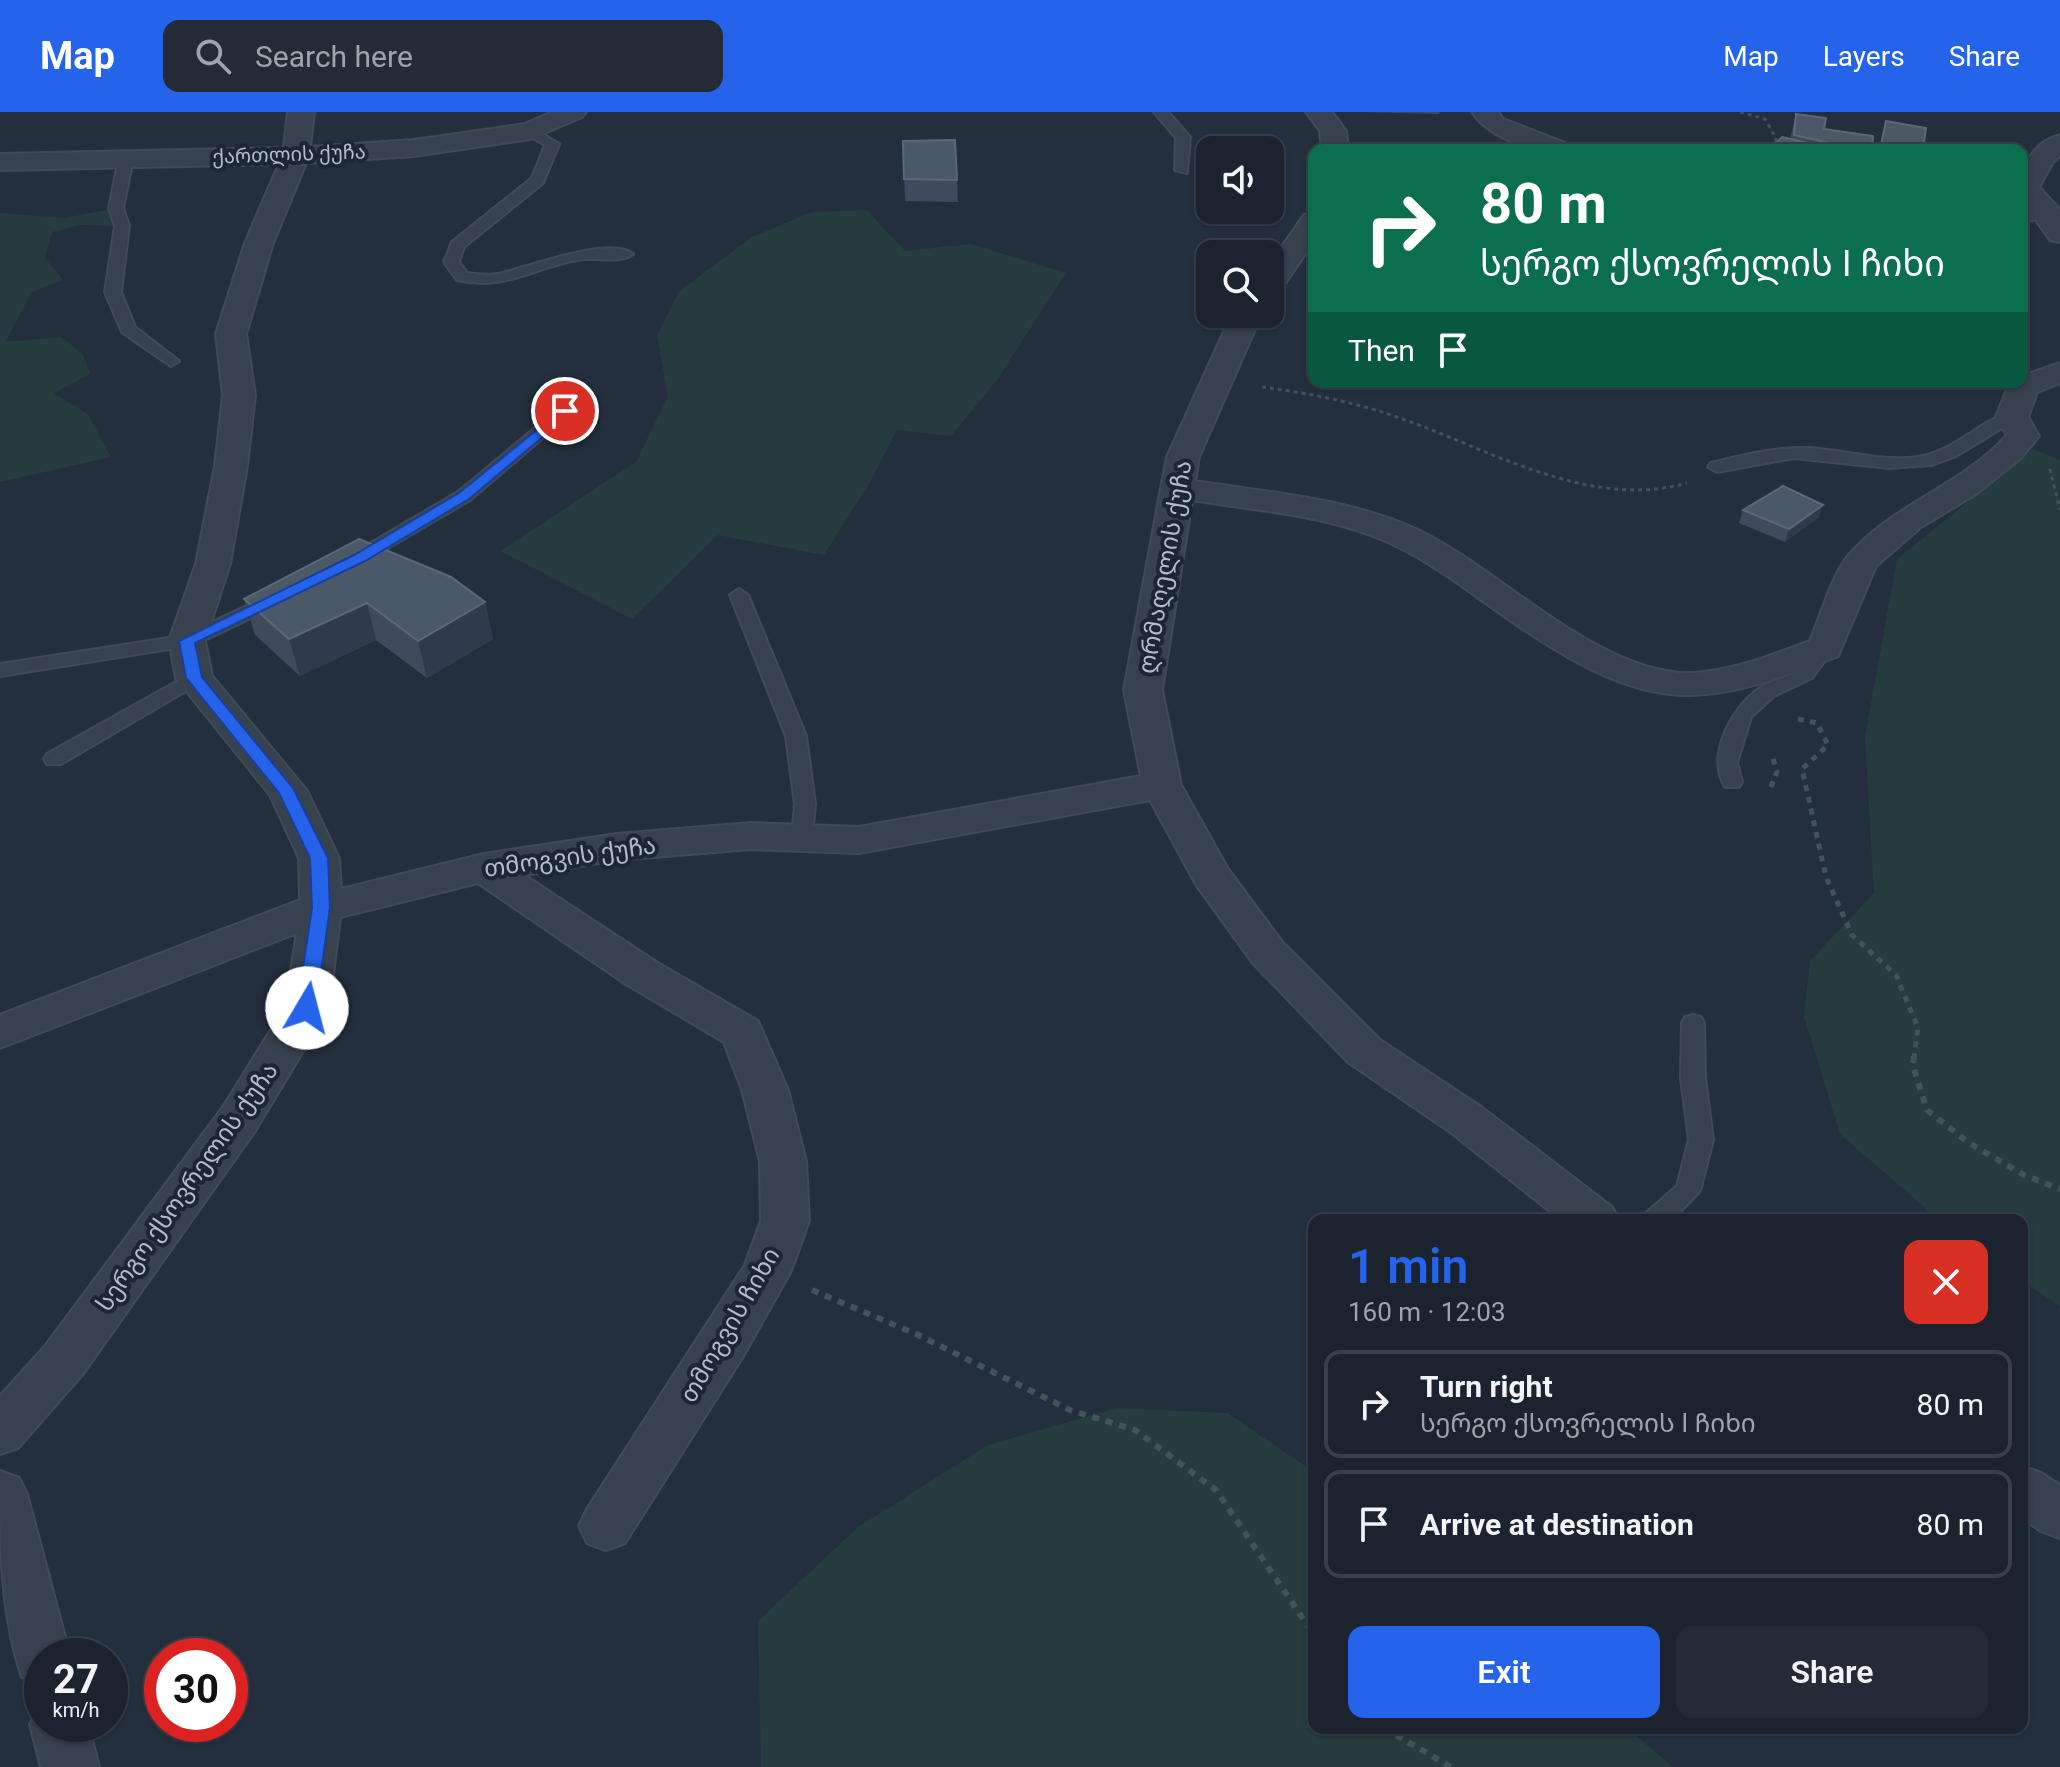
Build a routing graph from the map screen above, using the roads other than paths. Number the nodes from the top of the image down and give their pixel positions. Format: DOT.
graph roads {
  1 [pos="301,112"];
  2 [pos="573,112"];
  3 [pos="1161,112"];
  4 [pos="1319,112"];
  5 [pos="1485,112"];
  6 [pos="531,131"];
  7 [pos="2060,143"];
  8 [pos="1334,144"];
  9 [pos="1544,144"];
  10 [pos="296,156"];
  11 [pos="126,159"];
  12 [pos="0,162"];
  13 [pos="1182,170"];
  14 [pos="2028,181"];
  15 [pos="2028,194"];
  16 [pos="2050,225"];
  17 [pos="1308,230"];
  18 [pos="626,254"];
  19 [pos="1284,265"];
  20 [pos="1243,328"];
  21 [pos="171,361"];
  22 [pos="2060,372"];
  23 [pos="2028,384"];
  24 [pos="2022,388"];
  25 [pos="565,411"];
  26 [pos="2012,417"];
  27 [pos="1717,467"];
  28 [pos="1177,488"];
  29 [pos="331,572"];
  30 [pos="287,593"];
  31 [pos="739,595"];
  32 [pos="1825,648"];
  33 [pos="190,659"];
  34 [pos="0,670"];
  35 [pos="54,759"];
  36 [pos="1732,782"];
  37 [pos="1162,785"];
  38 [pos="802,838"];
  39 [pos="484,868"];
  40 [pos="321,908"];
  41 [pos="1693,1023"];
  42 [pos="0,1032"];
  43 [pos="1587,1214"];
  44 [pos="1662,1214"];
  45 [pos="0,1432"];
  46 [pos="2028,1493"];
  47 [pos="0,1494"];
  48 [pos="2060,1514"];
  49 [pos="606,1526"];
  50 [pos="37,1638"];
  51 [pos="64,1742"];
  52 [pos="70,1767"];
  1 -- 10 [label="street"];
  2 -- 6 [label="street, ქართლის ქუჩა"];
  3 -- 13 [label="lane"];
  4 -- 8 [label="street"];
  5 -- 9 [label="street"];
  6 -- 10 [label="street, ქართლის ქუჩა"];
  6 -- 18 [label="lane"];
  7 -- 14 [label="street"];
  10 -- 11 [label="street, ქართლის ქუჩა"];
  10 -- 33 [label="street"];
  11 -- 12 [label="street, ქართლის ქუჩა"];
  11 -- 21 [label="lane"];
  15 -- 16 [label="street"];
  17 -- 19 [label="street"];
  20 -- 28 [label="street, ღრმაღელის ქუჩა"];
  22 -- 23 [label="street"];
  24 -- 26 [label="street"];
  25 -- 29 [label="lane"];
  26 -- 27 [label="lane"];
  26 -- 32 [label="street"];
  28 -- 32 [label="street"];
  28 -- 37 [label="street, ღრმაღელის ქუჩა"];
  30 -- 33 [label="lane"];
  31 -- 38 [label="lane"];
  32 -- 36 [label="lane"];
  33 -- 34 [label="lane"];
  33 -- 35 [label="lane"];
  33 -- 40 [label="street, სერგო ქსოვრელის ქუჩა"];
  37 -- 38 [label="street, თმოგვის ქუჩა"];
  37 -- 43 [label="street, ღრმაღელის ქუჩა"];
  38 -- 39 [label="street, თმოგვის ქუჩა"];
  39 -- 40 [label="street, თმოგვის ქუჩა"];
  39 -- 49 [label="street, თმოგვის ჩიხი"];
  40 -- 42 [label="street, თმოგვის ქუჩა"];
  40 -- 45 [label="street, სერგო ქსოვრელის ქუჩა"];
  41 -- 44 [label="lane"];
  46 -- 48 [label="street"];
  47 -- 50 [label="street"];
  51 -- 52 [label="street"];
}
